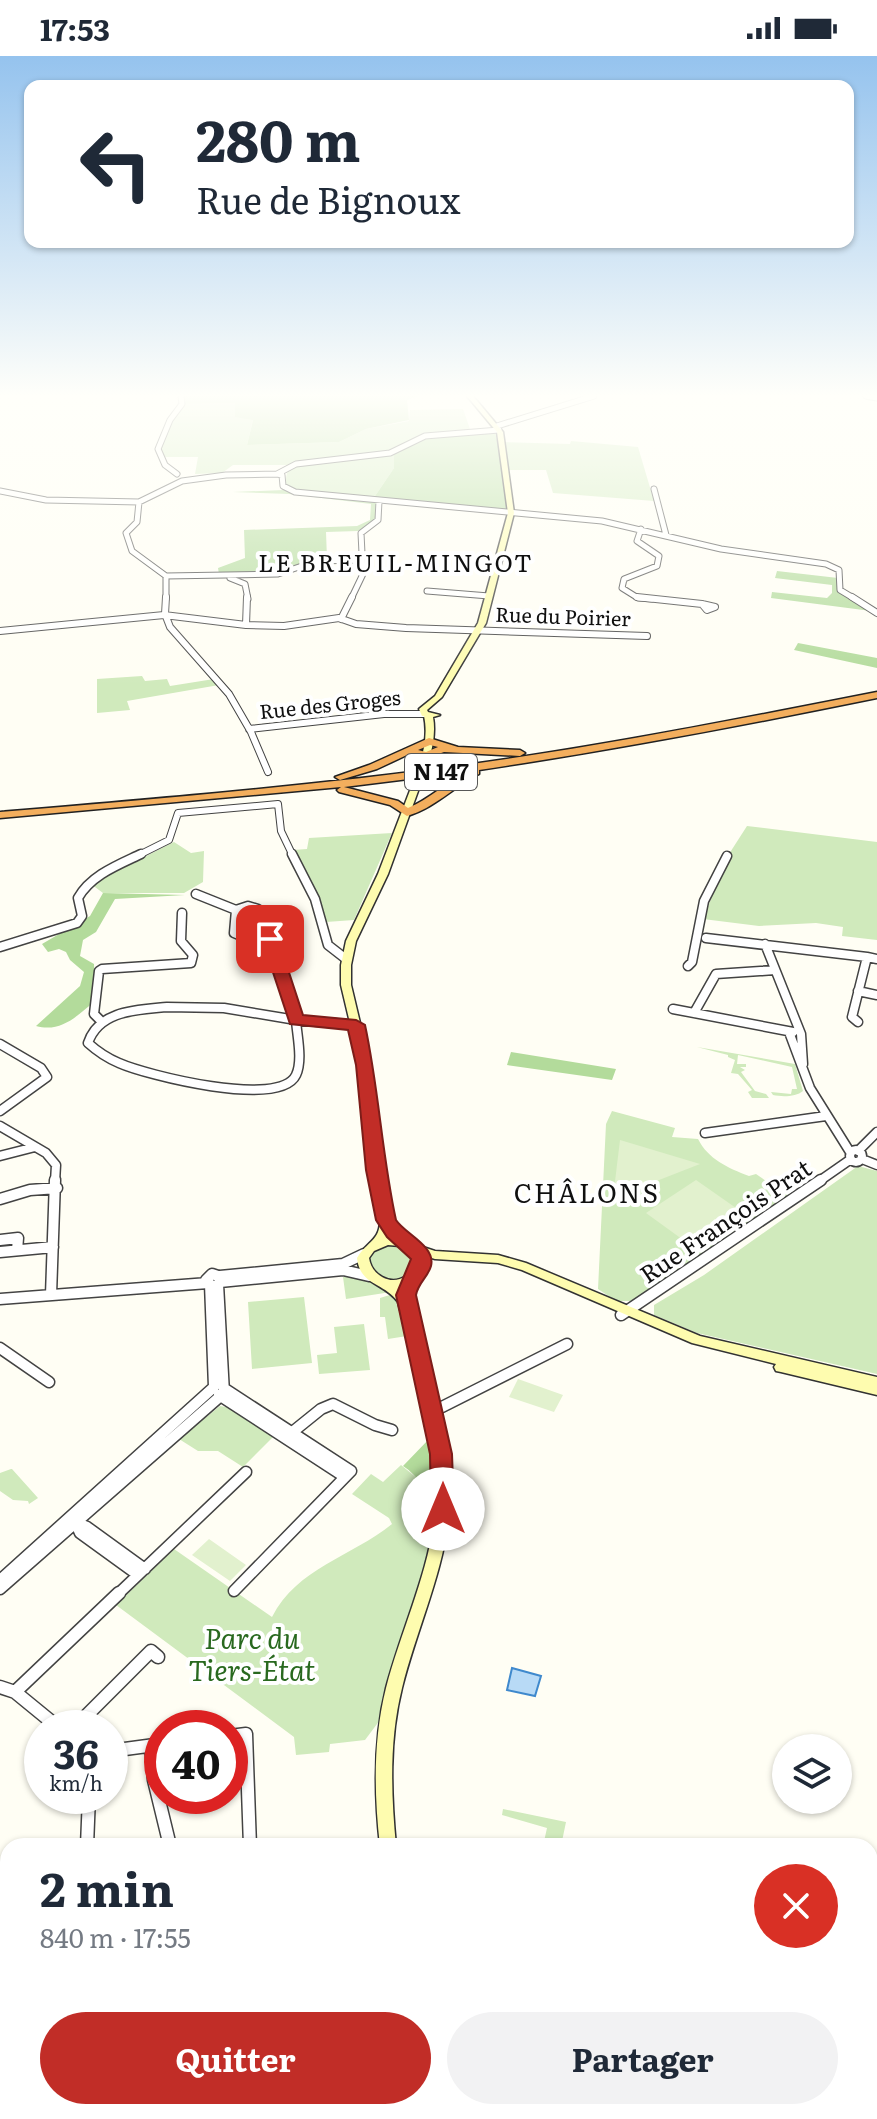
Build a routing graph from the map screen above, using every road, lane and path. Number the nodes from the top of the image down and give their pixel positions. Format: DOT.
graph roads {
  1 [pos="7,492"];
  2 [pos="157,492"];
  3 [pos="298,492"];
  4 [pos="508,492"];
  5 [pos="655,492"];
  6 [pos="379,501"];
  7 [pos="139,502"];
  8 [pos="511,513"];
  9 [pos="641,529"];
  10 [pos="666,535"];
  11 [pos="362,560"];
  12 [pos="216,574"];
  13 [pos="166,576"];
  14 [pos="427,591"];
  15 [pos="489,596"];
  16 [pos="702,604"];
  17 [pos="877,613"];
  18 [pos="164,615"];
  19 [pos="341,619"];
  20 [pos="246,625"];
  21 [pos="0,631"];
  22 [pos="478,631"];
  23 [pos="647,636"];
  24 [pos="877,693"];
  25 [pos="429,711"];
  26 [pos="249,729"];
  27 [pos="429,741"];
  28 [pos="576,748"];
  29 [pos="458,750"];
  30 [pos="406,751"];
  31 [pos="427,755"];
  32 [pos="533,759"];
  33 [pos="423,767"];
  34 [pos="268,772"];
  35 [pos="418,780"];
  36 [pos="281,789"];
  37 [pos="412,799"];
  38 [pos="394,803"];
  39 [pos="430,803"];
  40 [pos="0,813"];
  41 [pos="407,813"];
  42 [pos="727,856"];
  43 [pos="196,894"];
  44 [pos="236,910"];
  45 [pos="182,913"];
  46 [pos="820,937"];
  47 [pos="706,938"];
  48 [pos="765,944"];
  49 [pos="0,947"];
  50 [pos="272,949"];
  51 [pos="819,950"];
  52 [pos="867,957"];
  53 [pos="346,959"];
  54 [pos="877,959"];
  55 [pos="688,966"];
  56 [pos="775,970"];
  57 [pos="858,991"];
  58 [pos="877,995"];
  59 [pos="673,1009"];
  60 [pos="694,1013"];
  61 [pos="100,1020"];
  62 [pos="296,1020"];
  63 [pos="858,1022"];
  64 [pos="356,1025"];
  65 [pos="789,1032"];
  66 [pos="801,1034"];
  67 [pos="0,1044"];
  68 [pos="803,1071"];
  69 [pos="0,1111"];
  70 [pos="826,1116"];
  71 [pos="0,1126"];
  72 [pos="877,1132"];
  73 [pos="705,1133"];
  74 [pos="35,1147"];
  75 [pos="0,1156"];
  76 [pos="855,1156"];
  77 [pos="877,1165"];
  78 [pos="57,1188"];
  79 [pos="0,1199"];
  80 [pos="386,1220"];
  81 [pos="0,1240"];
  82 [pos="378,1244"];
  83 [pos="411,1246"];
  84 [pos="53,1247"];
  85 [pos="17,1250"];
  86 [pos="0,1252"];
  87 [pos="365,1254"];
  88 [pos="466,1255"];
  89 [pos="416,1274"];
  90 [pos="369,1276"];
  91 [pos="214,1281"];
  92 [pos="385,1283"];
  93 [pos="51,1295"];
  94 [pos="0,1299"];
  95 [pos="625,1313"];
  96 [pos="413,1332"];
  97 [pos="567,1344"];
  98 [pos="0,1348"];
  99 [pos="49,1382"];
  100 [pos="877,1386"];
  101 [pos="218,1391"];
  102 [pos="431,1412"];
  103 [pos="392,1430"];
  104 [pos="288,1435"];
  105 [pos="246,1472"];
  106 [pos="72,1521"];
  107 [pos="141,1572"];
  108 [pos="0,1580"];
  109 [pos="0,1589"];
  110 [pos="234,1591"];
  111 [pos="158,1657"];
  112 [pos="0,1687"];
  113 [pos="15,1692"];
  114 [pos="37,1710"];
  115 [pos="92,1710"];
  116 [pos="248,1790"];
  117 [pos="88,1814"];
  118 [pos="162,1814"];
  119 [pos="87,1838"];
  120 [pos="168,1838"];
  121 [pos="250,1838"];
  122 [pos="388,1838"];
  1 -- 7 [label="street"];
  2 -- 7 [label="street"];
  3 -- 6 [label="street"];
  4 -- 8 [label="street"];
  5 -- 10 [label="street"];
  6 -- 8 [label="street"];
  6 -- 11 [label="street"];
  7 -- 13 [label="street"];
  8 -- 9 [label="street"];
  8 -- 15 [label="street"];
  9 -- 10 [label="street"];
  9 -- 16 [label="street"];
  10 -- 17 [label="street"];
  11 -- 12 [label="street"];
  11 -- 19 [label="street"];
  12 -- 13 [label="street"];
  12 -- 20 [label="street"];
  13 -- 18 [label="street"];
  14 -- 15 [label="street"];
  15 -- 22 [label="street"];
  18 -- 20 [label="street, Rue du Poirier"];
  18 -- 21 [label="street, Rue du Poirier"];
  18 -- 26 [label="street"];
  19 -- 20 [label="street, Rue du Poirier"];
  19 -- 22 [label="street, Rue du Poirier"];
  22 -- 23 [label="street, Rue du Poirier"];
  22 -- 25 [label="street"];
  24 -- 28 [label="highway, N 147"];
  24 -- 32 [label="highway, N 147"];
  25 -- 26 [label="street, Rue des Groges"];
  25 -- 27 [label="street"];
  26 -- 34 [label="street"];
  27 -- 29 [label="highway"];
  27 -- 30 [label="highway"];
  27 -- 31 [label="street"];
  28 -- 29 [label="highway"];
  28 -- 36 [label="highway, N 147"];
  29 -- 31 [label="highway"];
  30 -- 31 [label="highway"];
  30 -- 36 [label="highway"];
  31 -- 33 [label="street"];
  32 -- 36 [label="highway, N 147"];
  32 -- 39 [label="highway"];
  35 -- 37 [label="street"];
  36 -- 38 [label="highway"];
  36 -- 40 [label="highway, N 147"];
  37 -- 38 [label="highway"];
  37 -- 39 [label="highway"];
  37 -- 41 [label="street"];
  38 -- 41 [label="highway"];
  39 -- 41 [label="highway"];
  41 -- 53 [label="street"];
  42 -- 55 [label="street"];
  43 -- 44 [label="street"];
  44 -- 50 [label="street"];
  44 -- 50 [label="street"];
  45 -- 61 [label="street"];
  46 -- 51 [label="street"];
  47 -- 48 [label="street"];
  48 -- 51 [label="street"];
  48 -- 56 [label="street"];
  49 -- 53 [label="street"];
  50 -- 62 [label="street"];
  51 -- 52 [label="street"];
  52 -- 54 [label="street"];
  52 -- 57 [label="street"];
  53 -- 64 [label="street"];
  56 -- 60 [label="street"];
  56 -- 66 [label="street"];
  57 -- 58 [label="street"];
  57 -- 63 [label="street"];
  59 -- 60 [label="street"];
  60 -- 65 [label="street"];
  61 -- 62 [label="street"];
  61 -- 62 [label="street"];
  62 -- 64 [label="street"];
  64 -- 80 [label="street"];
  65 -- 66 [label="street"];
  65 -- 68 [label="street"];
  66 -- 68 [label="street"];
  67 -- 69 [label="street"];
  68 -- 70 [label="street"];
  70 -- 73 [label="street"];
  70 -- 76 [label="street"];
  71 -- 74 [label="street"];
  72 -- 76 [label="street, Rue François Prat"];
  74 -- 75 [label="street"];
  74 -- 78 [label="street"];
  76 -- 77 [label="street"];
  76 -- 95 [label="street, Rue François Prat"];
  78 -- 79 [label="street"];
  78 -- 84 [label="street"];
  80 -- 82 [label="street"];
  80 -- 83 [label="street"];
  81 -- 85 [label="street"];
  82 -- 83 [label="street"];
  82 -- 87 [label="street"];
  83 -- 88 [label="street"];
  83 -- 89 [label="street"];
  84 -- 85 [label="street"];
  84 -- 93 [label="street"];
  85 -- 86 [label="street"];
  87 -- 90 [label="street"];
  87 -- 91 [label="street"];
  88 -- 89 [label="street"];
  88 -- 95 [label="street"];
  89 -- 92 [label="street"];
  89 -- 96 [label="street"];
  90 -- 91 [label="street"];
  90 -- 92 [label="street"];
  91 -- 93 [label="street"];
  91 -- 101 [label="street"];
  92 -- 96 [label="street"];
  93 -- 94 [label="street"];
  95 -- 100 [label="street"];
  96 -- 102 [label="street"];
  97 -- 102 [label="street"];
  98 -- 99 [label="street"];
  101 -- 104 [label="street"];
  101 -- 106 [label="street"];
  102 -- 122 [label="street"];
  103 -- 104 [label="street"];
  104 -- 110 [label="street"];
  105 -- 107 [label="street"];
  106 -- 107 [label="street"];
  106 -- 108 [label="street"];
  106 -- 109 [label="street"];
  107 -- 113 [label="street"];
  111 -- 115 [label="street"];
  112 -- 113 [label="street"];
  113 -- 114 [label="street"];
  116 -- 121 [label="street"];
  117 -- 119 [label="street"];
  118 -- 120 [label="street"];
}
